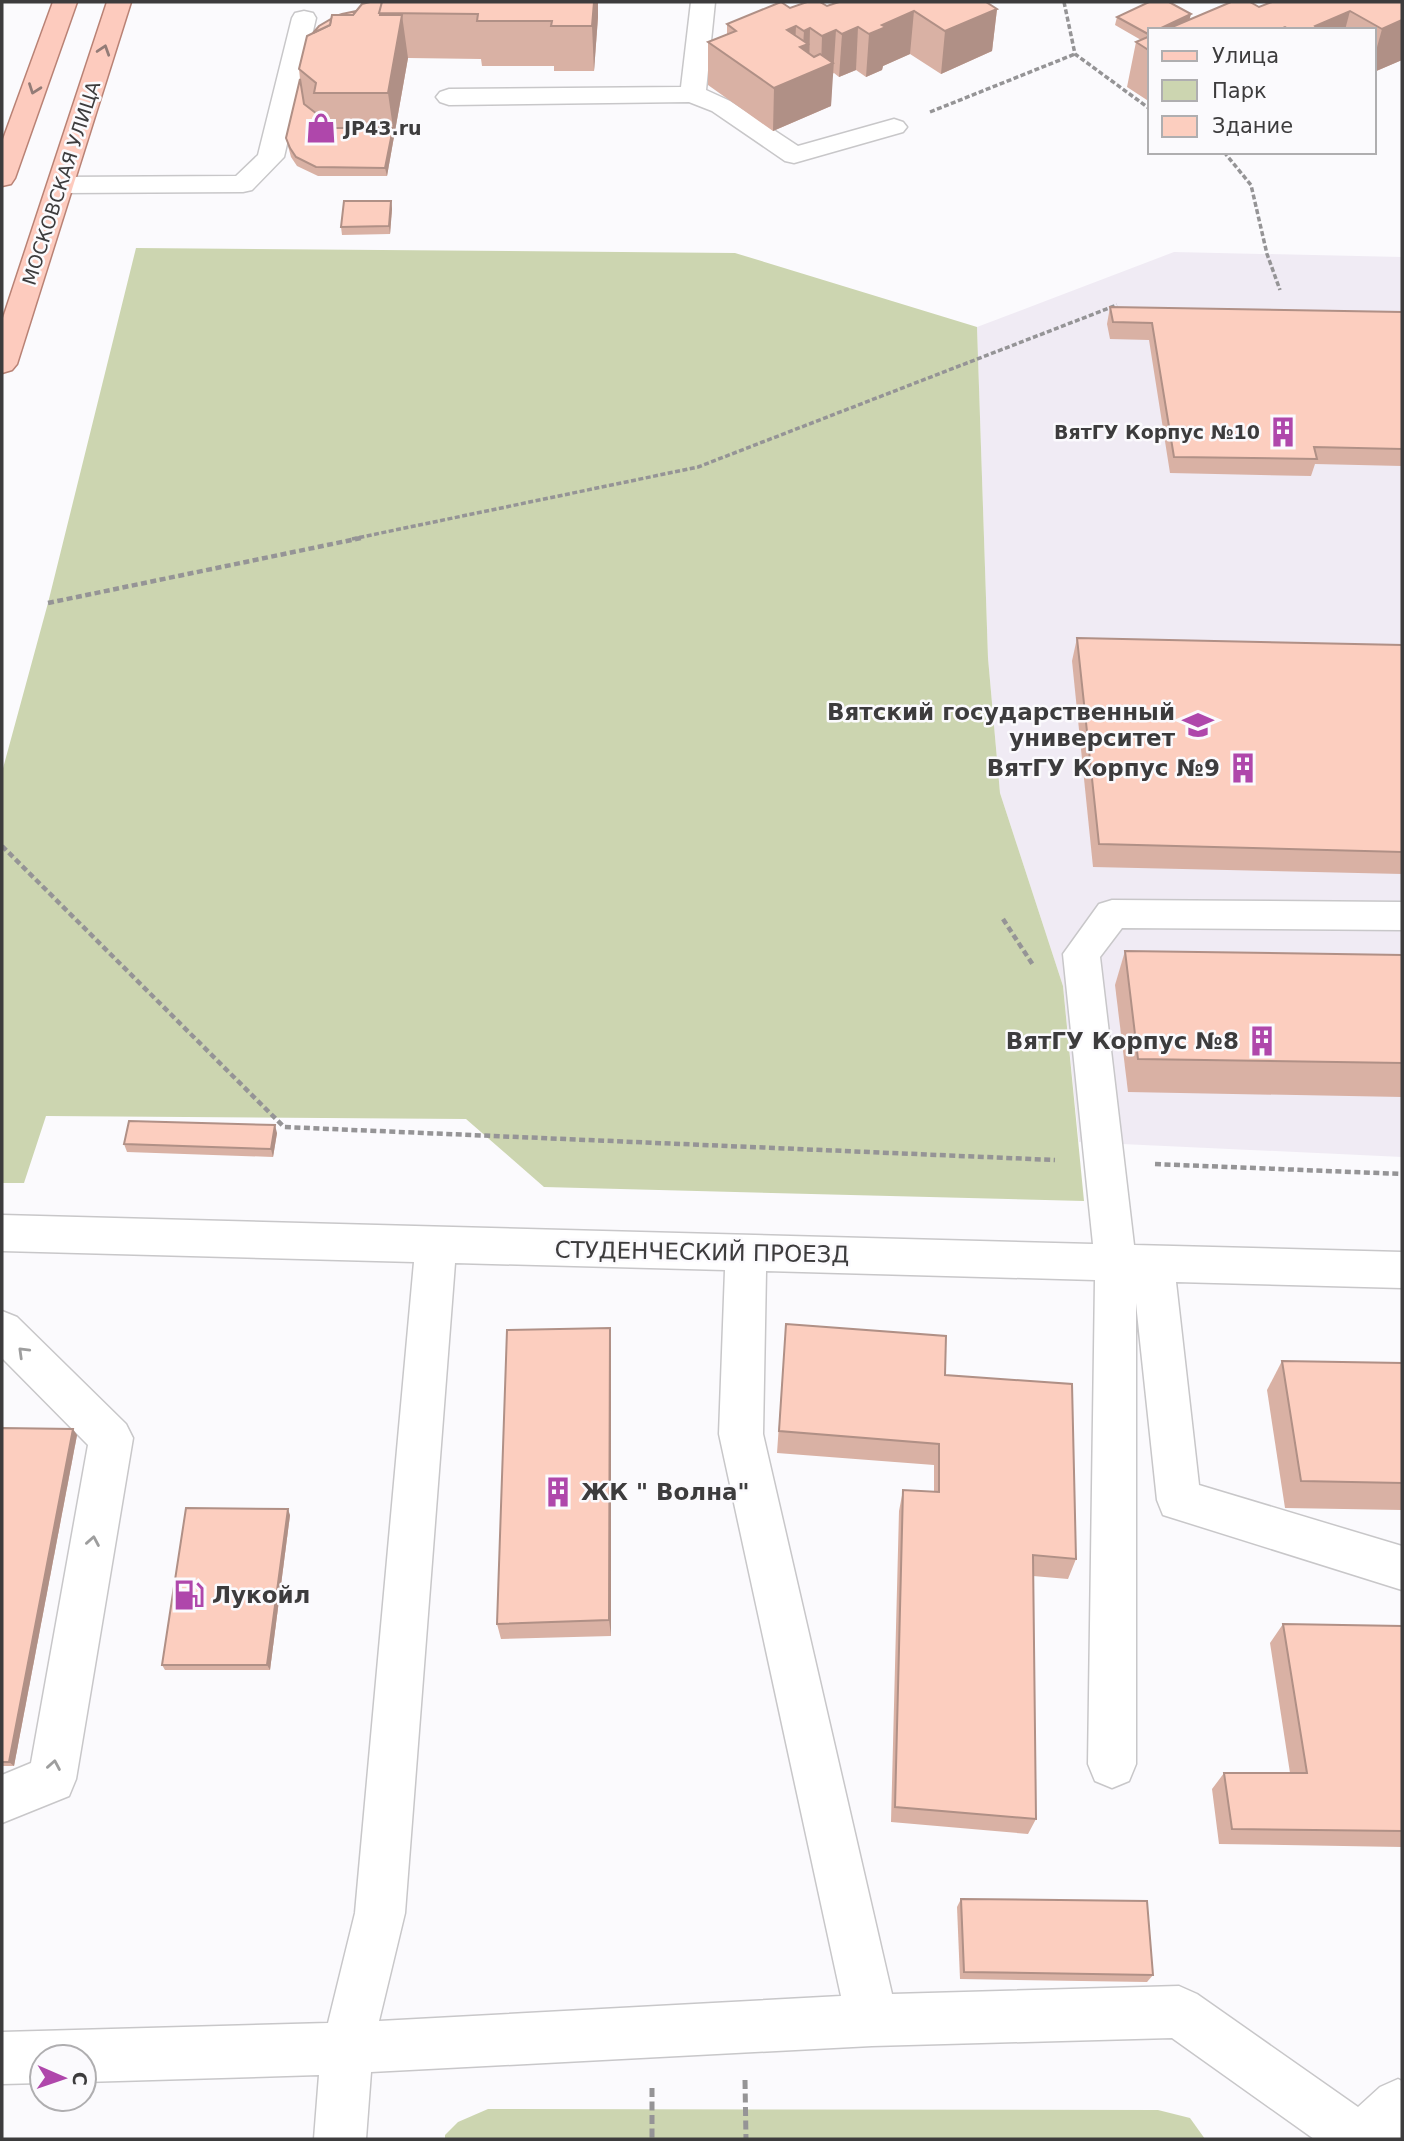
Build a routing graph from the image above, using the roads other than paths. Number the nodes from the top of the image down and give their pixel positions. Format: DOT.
graph roads {
  1 [pos="65,2"];
  2 [pos="119,2"];
  3 [pos="703,2"];
  4 [pos="304,18"];
  5 [pos="693,94"];
  6 [pos="449,97"];
  7 [pos="894,127"];
  8 [pos="2,178"];
  9 [pos="61,185"];
  10 [pos="2,364"];
  11 [pos="1402,916"];
  12 [pos="2,1233"];
  13 [pos="436,1245"];
  14 [pos="746,1254"];
  15 [pos="1134,1263"];
  16 [pos="1402,1270"];
  17 [pos="2,1330"];
  18 [pos="1402,1567"];
  19 [pos="1112,1764"];
  20 [pos="2,1799"];
  21 [pos="872,2021"];
  22 [pos="347,2048"];
  23 [pos="98,2055"];
  24 [pos="28,2057"];
  25 [pos="2,2058"];
  26 [pos="340,2139"];
  27 [pos="1358,2139"];
  1 -- 8 [label="main road, one-way"];
  9 -- 2 [label="main road, МОСКОВСКАЯ УЛИЦА, one-way"];
  3 -- 5 [label="street"];
  4 -- 9 [label="street"];
  5 -- 6 [label="street"];
  5 -- 7 [label="street"];
  9 -- 10 [label="main road, МОСКОВСКАЯ УЛИЦА"];
  11 -- 15 [label="street"];
  12 -- 13 [label="street, СТУДЕНЧЕСКИЙ ПРОЕЗД"];
  13 -- 14 [label="street, СТУДЕНЧЕСКИЙ ПРОЕЗД"];
  13 -- 22 [label="street"];
  14 -- 15 [label="street, СТУДЕНЧЕСКИЙ ПРОЕЗД"];
  14 -- 21 [label="street"];
  15 -- 16 [label="street, СТУДЕНЧЕСКИЙ ПРОЕЗД"];
  15 -- 18 [label="street"];
  15 -- 19 [label="street"];
  20 -- 17 [label="street, one-way"];
  21 -- 22 [label="street"];
  21 -- 27 [label="street"];
  22 -- 23 [label="street"];
  22 -- 26 [label="street"];
  24 -- 25 [label="street"];
}
